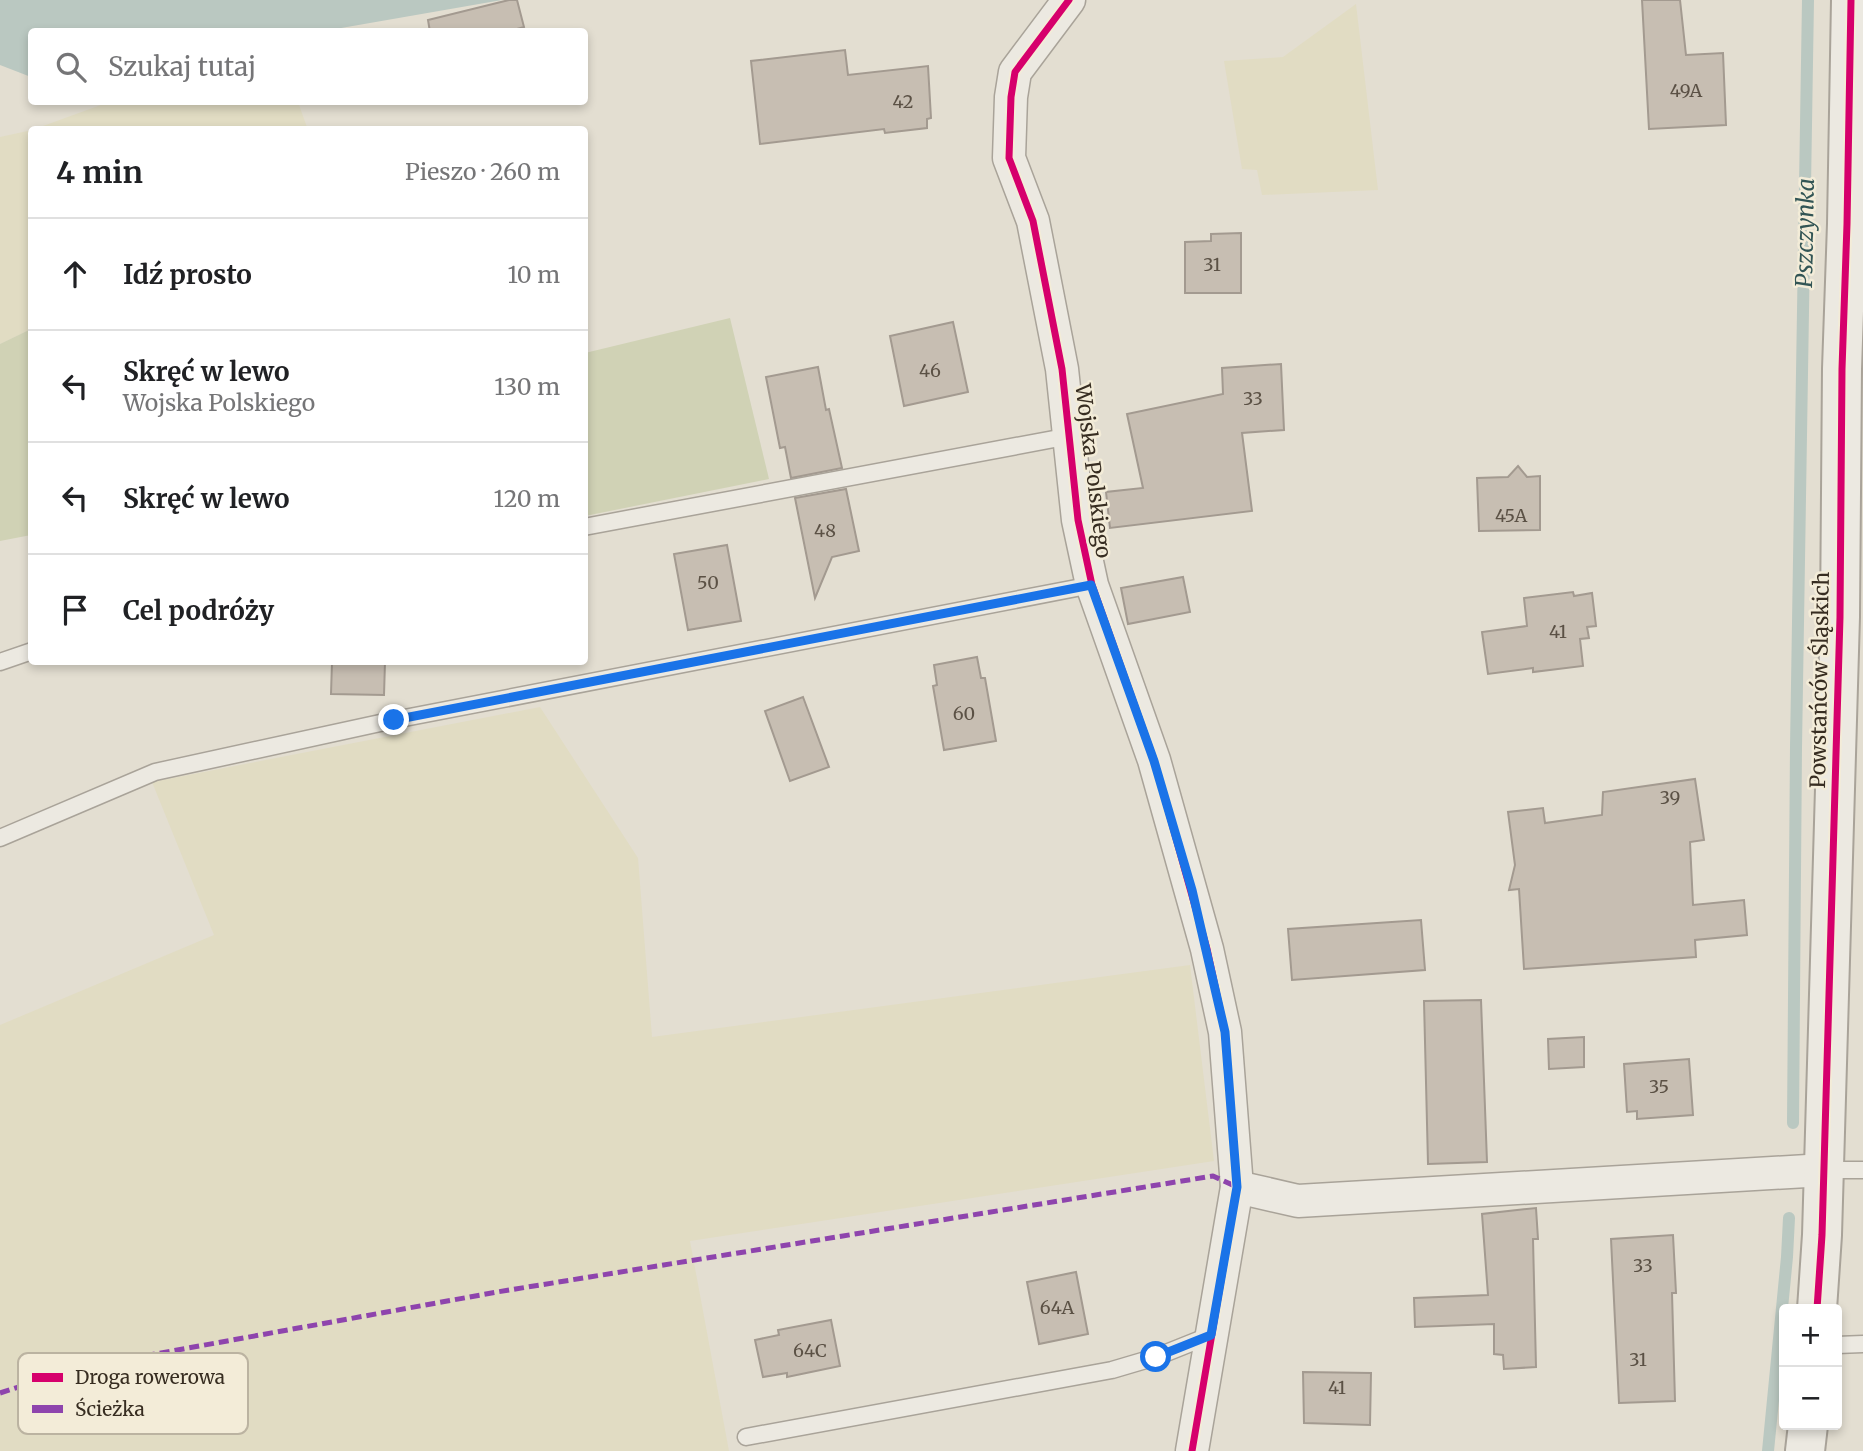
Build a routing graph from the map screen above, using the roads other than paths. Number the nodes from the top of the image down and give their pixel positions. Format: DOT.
graph roads {
  1 [pos="1069,0"];
  2 [pos="1851,0"];
  3 [pos="1857,51"];
  4 [pos="1852,369"];
  5 [pos="1070,436"];
  6 [pos="588,526"];
  7 [pos="1091,585"];
  8 [pos="28,652"];
  9 [pos="0,662"];
  10 [pos="0,838"];
  11 [pos="1824,1170"];
  12 [pos="1863,1170"];
  13 [pos="1237,1187"];
  14 [pos="1817,1304"];
  15 [pos="1211,1335"];
  16 [pos="1863,1344"];
  17 [pos="1842,1345"];
  18 [pos="1807,1430"];
  19 [pos="746,1437"];
  20 [pos="1192,1451"];
  21 [pos="1805,1451"];
  1 -- 5 [label="street, Wojska Polskiego"];
  2 -- 3 [label="street, Powstańców Śląskich"];
  3 -- 4 [label="street, Powstańców Śląskich"];
  4 -- 11 [label="street, Powstańców Śląskich"];
  5 -- 6 [label="lane"];
  5 -- 7 [label="street, Wojska Polskiego"];
  7 -- 10 [label="lane"];
  7 -- 13 [label="street, Wojska Polskiego"];
  8 -- 9 [label="lane"];
  11 -- 12 [label="lane"];
  11 -- 13 [label="street"];
  11 -- 14 [label="street, Powstańców Śląskich"];
  13 -- 15 [label="street, Wojska Polskiego"];
  15 -- 19 [label="lane"];
  15 -- 20 [label="street, Wojska Polskiego"];
  16 -- 17 [label="lane"];
  18 -- 21 [label="street"];
}
